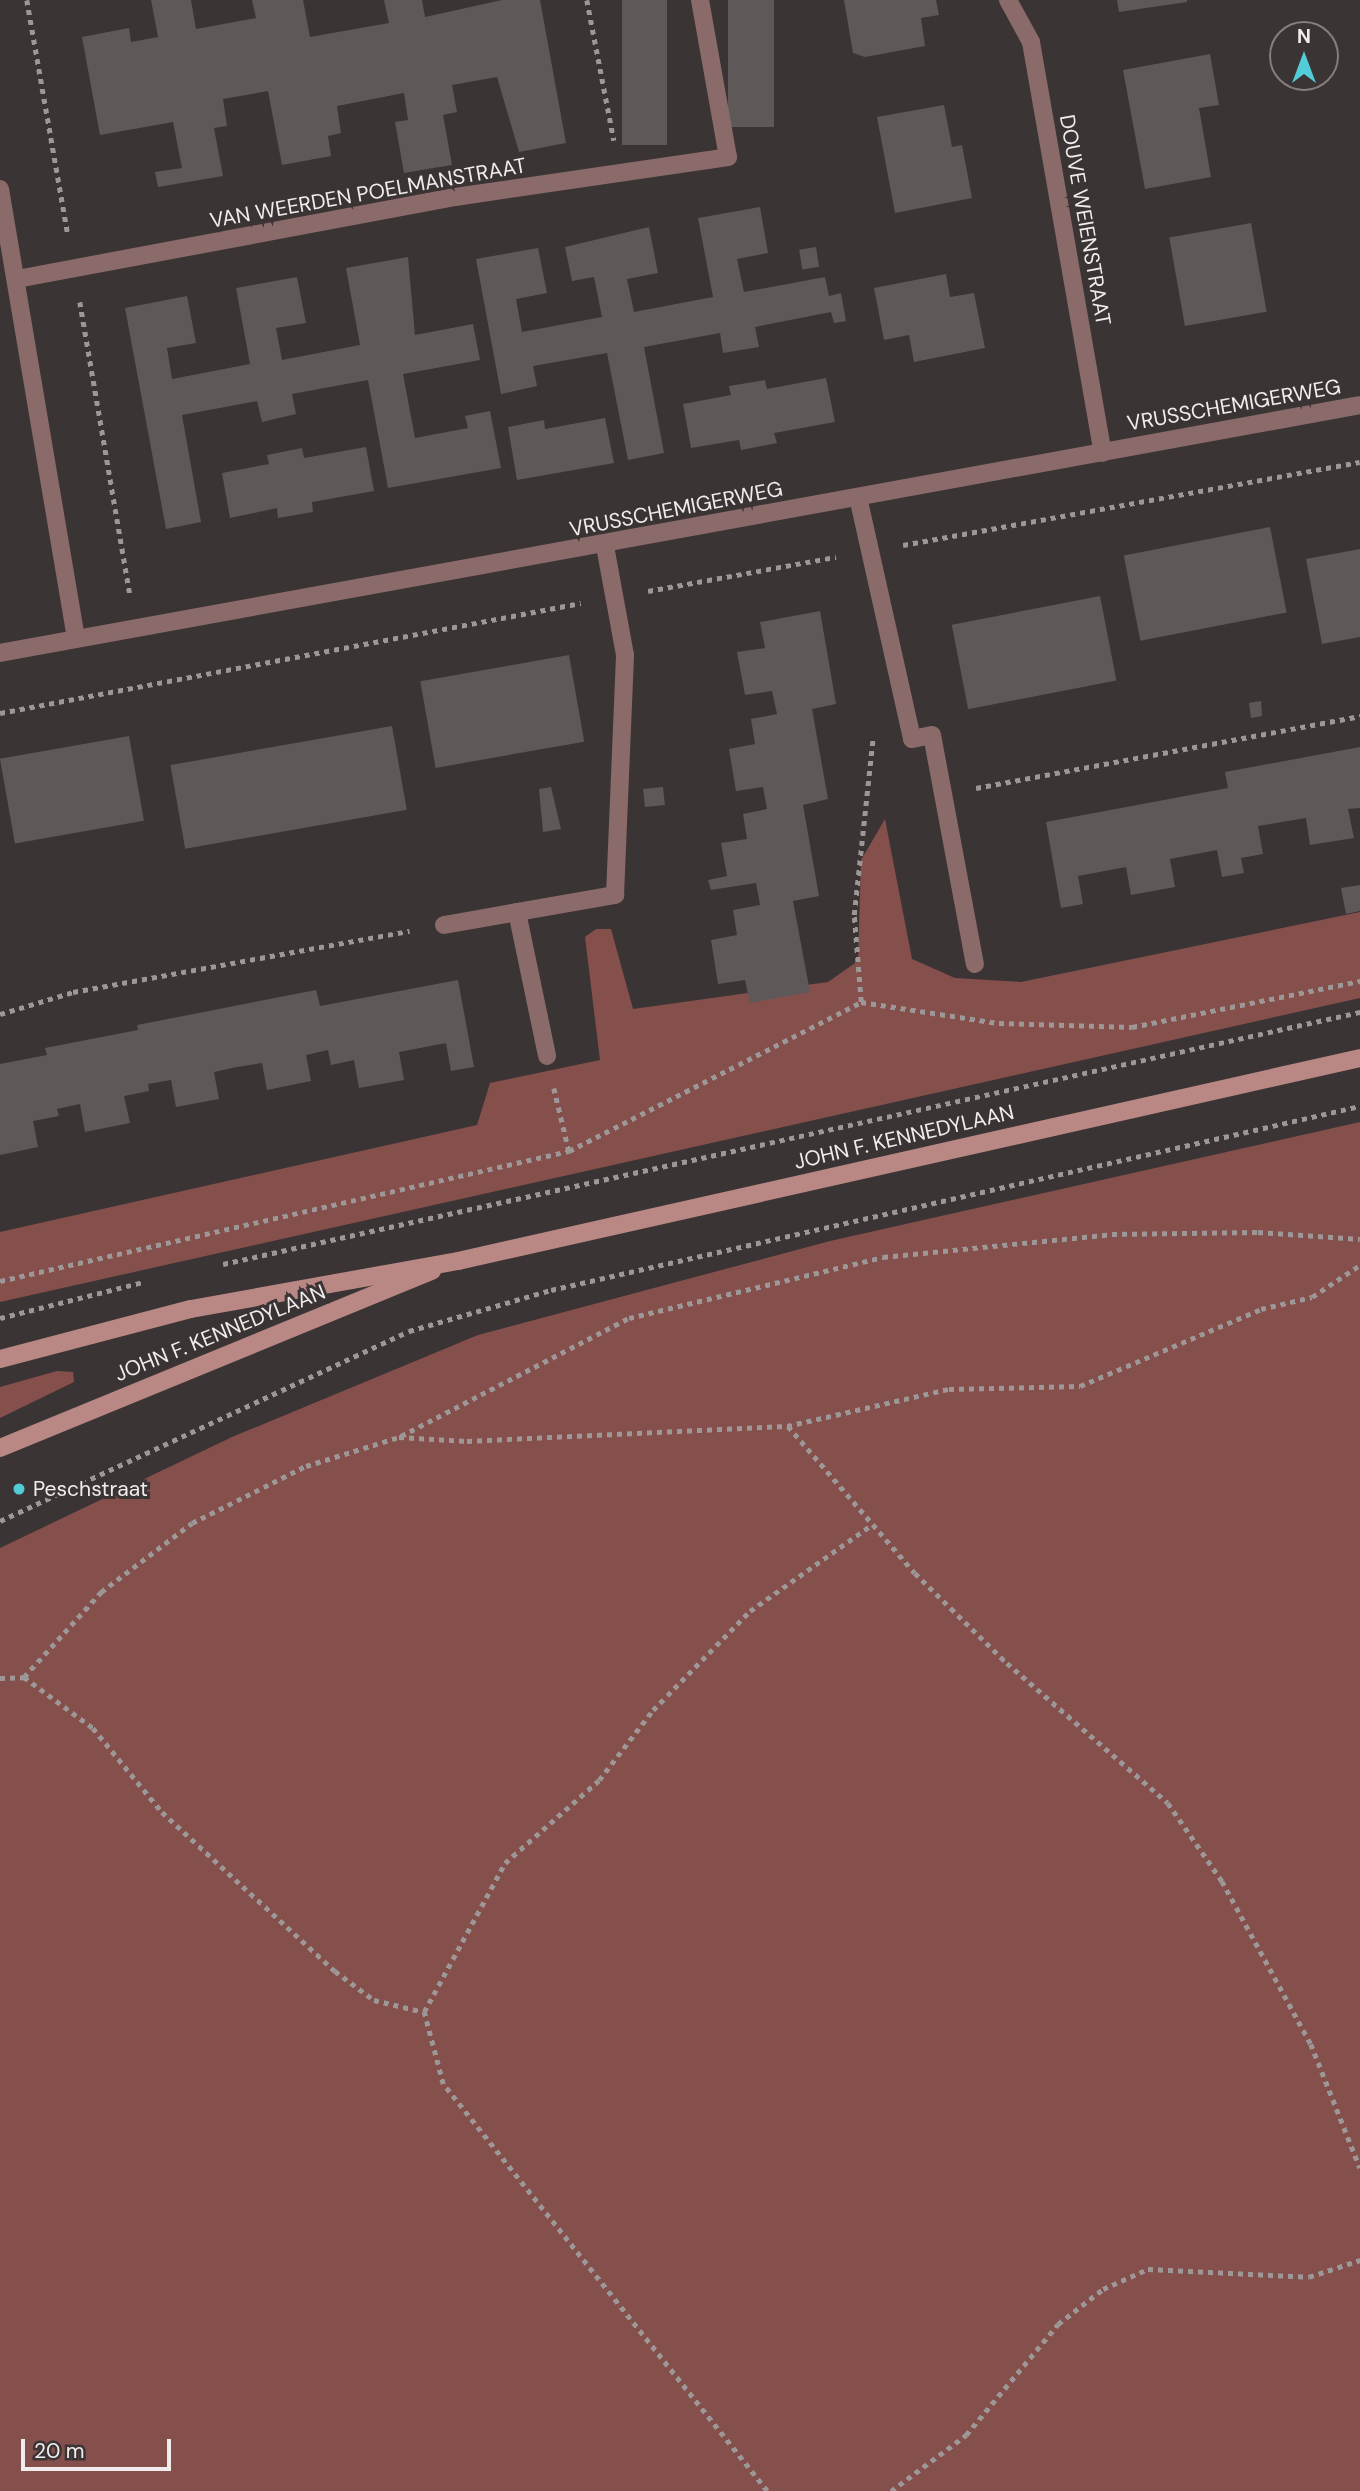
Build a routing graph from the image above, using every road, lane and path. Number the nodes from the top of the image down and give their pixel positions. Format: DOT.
graph roads {
  1 [pos="27,0"];
  2 [pos="587,0"];
  3 [pos="700,0"];
  4 [pos="1008,0"];
  5 [pos="620,177"];
  6 [pos="0,188"];
  7 [pos="74,268"];
  8 [pos="17,279"];
  9 [pos="1360,405"];
  10 [pos="1103,453"];
  11 [pos="1360,462"];
  12 [pos="858,497"];
  13 [pos="604,546"];
  14 [pos="870,551"];
  15 [pos="614,597"];
  16 [pos="136,629"];
  17 [pos="76,639"];
  18 [pos="0,653"];
  19 [pos="0,713"];
  20 [pos="1360,716"];
  21 [pos="874,727"];
  22 [pos="943,794"];
  23 [pos="517,912"];
  24 [pos="444,925"];
  25 [pos="975,964"];
  26 [pos="1360,981"];
  27 [pos="861,1002"];
  28 [pos="1360,1012"];
  29 [pos="0,1014"];
  30 [pos="547,1056"];
  31 [pos="1360,1058"];
  32 [pos="1360,1106"];
  33 [pos="569,1151"];
  34 [pos="1360,1239"];
  35 [pos="458,1261"];
  36 [pos="1360,1265"];
  37 [pos="212,1266"];
  38 [pos="158,1278"];
  39 [pos="0,1281"];
  40 [pos="0,1318"];
  41 [pos="0,1359"];
  42 [pos="787,1426"];
  43 [pos="399,1437"];
  44 [pos="0,1448"];
  45 [pos="0,1521"];
  46 [pos="870,1526"];
  47 [pos="0,1678"];
  48 [pos="24,1678"];
  49 [pos="424,2012"];
  50 [pos="1360,2168"];
  51 [pos="1360,2260"];
  52 [pos="767,2491"];
  53 [pos="891,2491"];
  1 -- 7 [label="path"];
  2 -- 5 [label="path"];
  3 -- 5 [label="street, VAN WEERDEN POELMANSTRAAT"];
  4 -- 10 [label="street, DOUVE WEIENSTRAAT"];
  5 -- 7 [label="street, VAN WEERDEN POELMANSTRAAT"];
  6 -- 8 [label="street"];
  7 -- 8 [label="street, VAN WEERDEN POELMANSTRAAT"];
  7 -- 16 [label="path"];
  8 -- 17 [label="street"];
  9 -- 10 [label="street, VRUSSCHEMIGERWEG"];
  10 -- 12 [label="street, VRUSSCHEMIGERWEG"];
  11 -- 14 [label="path"];
  12 -- 13 [label="street, VRUSSCHEMIGERWEG"];
  12 -- 14 [label="street"];
  13 -- 15 [label="street"];
  13 -- 16 [label="street, VRUSSCHEMIGERWEG"];
  14 -- 15 [label="path"];
  14 -- 22 [label="street"];
  15 -- 19 [label="path"];
  15 -- 23 [label="street"];
  16 -- 17 [label="street, VRUSSCHEMIGERWEG"];
  17 -- 18 [label="street, VRUSSCHEMIGERWEG"];
  20 -- 22 [label="path"];
  21 -- 27 [label="path"];
  22 -- 25 [label="street"];
  23 -- 24 [label="street"];
  23 -- 30 [label="street"];
  24 -- 29 [label="path"];
  26 -- 27 [label="path"];
  27 -- 33 [label="path"];
  28 -- 37 [label="path"];
  30 -- 33 [label="path"];
  31 -- 35 [label="street, JOHN F. KENNEDYLAAN"];
  32 -- 45 [label="path"];
  33 -- 39 [label="path"];
  34 -- 43 [label="path"];
  35 -- 41 [label="street, JOHN F. KENNEDYLAAN"];
  35 -- 44 [label="street, JOHN F. KENNEDYLAAN"];
  36 -- 42 [label="path"];
  38 -- 40 [label="path"];
  42 -- 43 [label="path"];
  42 -- 46 [label="path"];
  43 -- 48 [label="path"];
  46 -- 49 [label="path"];
  46 -- 50 [label="path"];
  47 -- 48 [label="path"];
  48 -- 49 [label="path"];
  49 -- 52 [label="path"];
  51 -- 53 [label="path"];
}
